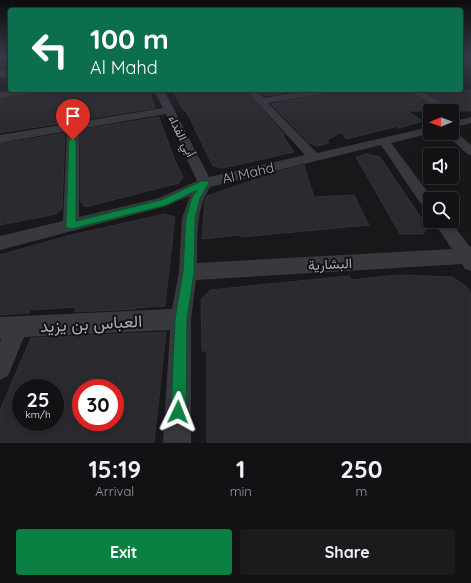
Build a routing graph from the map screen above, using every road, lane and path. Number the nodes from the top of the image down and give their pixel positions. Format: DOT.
graph roads {
  1 [pos="27,92"];
  2 [pos="160,92"];
  3 [pos="253,92"];
  4 [pos="314,92"];
  5 [pos="417,92"];
  6 [pos="0,96"];
  7 [pos="261,101"];
  8 [pos="438,104"];
  9 [pos="170,110"];
  10 [pos="459,115"];
  11 [pos="470,121"];
  12 [pos="459,123"];
  13 [pos="73,126"];
  14 [pos="423,132"];
  15 [pos="0,139"];
  16 [pos="459,140"];
  17 [pos="384,141"];
  18 [pos="471,151"];
  19 [pos="314,157"];
  20 [pos="205,183"];
  21 [pos="423,196"];
  22 [pos="71,226"];
  23 [pos="446,228"];
  24 [pos="0,243"];
  25 [pos="469,258"];
  26 [pos="188,272"];
  27 [pos="181,319"];
  28 [pos="9,328"];
  29 [pos="0,368"];
  30 [pos="177,443"];
  1 -- 6 [label="street"];
  2 -- 9 [label="street, أبي الفداء"];
  3 -- 7 [label="street"];
  4 -- 7 [label="street"];
  5 -- 8 [label="street"];
  7 -- 19 [label="street"];
  9 -- 13 [label="street"];
  9 -- 20 [label="street, أبي الفداء"];
  10 -- 11 [label="street"];
  11 -- 12 [label="street"];
  13 -- 15 [label="street"];
  13 -- 22 [label="street"];
  14 -- 17 [label="street, Al Mahd"];
  16 -- 18 [label="street"];
  17 -- 19 [label="street, Al Mahd"];
  17 -- 21 [label="street"];
  19 -- 20 [label="street, Al Mahd"];
  20 -- 22 [label="street, Al Mahd"];
  20 -- 26 [label="street"];
  22 -- 24 [label="street, Al Mahd"];
  23 -- 25 [label="street"];
  25 -- 26 [label="street, البشارية"];
  26 -- 27 [label="street"];
  27 -- 28 [label="street, العباس بن يزيد"];
  27 -- 30 [label="street"];
  28 -- 29 [label="street"];
}
